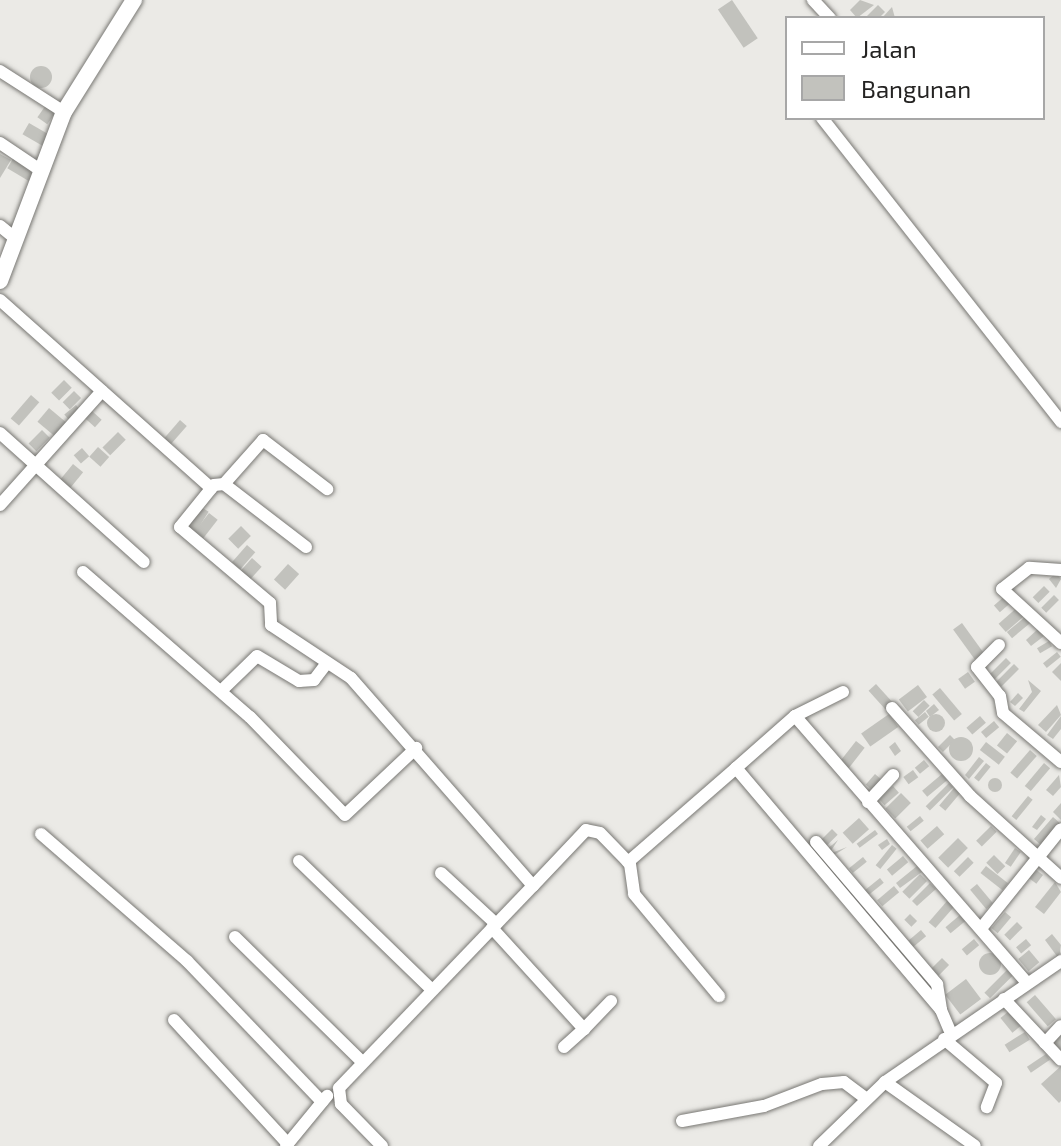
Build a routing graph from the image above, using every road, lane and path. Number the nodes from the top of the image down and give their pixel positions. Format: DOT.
graph roads {
  1 [pos="134,0"];
  2 [pos="813,0"];
  3 [pos="828,16"];
  4 [pos="0,71"];
  5 [pos="64,112"];
  6 [pos="824,120"];
  7 [pos="0,143"];
  8 [pos="40,170"];
  9 [pos="0,226"];
  10 [pos="16,239"];
  11 [pos="0,281"];
  12 [pos="0,300"];
  13 [pos="102,391"];
  14 [pos="1061,422"];
  15 [pos="0,433"];
  16 [pos="38,465"];
  17 [pos="218,486"];
  18 [pos="327,489"];
  19 [pos="0,505"];
  20 [pos="306,547"];
  21 [pos="144,562"];
  22 [pos="1061,570"];
  23 [pos="83,572"];
  24 [pos="1061,643"];
  25 [pos="999,645"];
  26 [pos="326,664"];
  27 [pos="221,691"];
  28 [pos="843,692"];
  29 [pos="892,708"];
  30 [pos="795,716"];
  31 [pos="416,748"];
  32 [pos="1061,762"];
  33 [pos="736,768"];
  34 [pos="893,775"];
  35 [pos="868,802"];
  36 [pos="1061,829"];
  37 [pos="41,834"];
  38 [pos="816,842"];
  39 [pos="1039,858"];
  40 [pos="299,861"];
  41 [pos="628,862"];
  42 [pos="441,873"];
  43 [pos="1061,878"];
  44 [pos="533,886"];
  45 [pos="494,926"];
  46 [pos="983,926"];
  47 [pos="235,937"];
  48 [pos="900,950"];
  49 [pos="1061,961"];
  50 [pos="1027,983"];
  51 [pos="432,990"];
  52 [pos="719,996"];
  53 [pos="1004,999"];
  54 [pos="611,1001"];
  55 [pos="941,1001"];
  56 [pos="174,1020"];
  57 [pos="1061,1026"];
  58 [pos="584,1029"];
  59 [pos="948,1037"];
  60 [pos="1045,1043"];
  61 [pos="564,1047"];
  62 [pos="1061,1060"];
  63 [pos="362,1062"];
  64 [pos="885,1082"];
  65 [pos="339,1088"];
  66 [pos="865,1098"];
  67 [pos="322,1102"];
  68 [pos="987,1107"];
  69 [pos="682,1121"];
  70 [pos="287,1145"];
  71 [pos="382,1146"];
  72 [pos="819,1146"];
  73 [pos="975,1146"];
  1 -- 5 [label="main road"];
  2 -- 3 [label="street"];
  4 -- 5 [label="street"];
  5 -- 8 [label="main road"];
  6 -- 14 [label="street"];
  7 -- 8 [label="street"];
  8 -- 10 [label="main road"];
  9 -- 10 [label="street"];
  10 -- 11 [label="main road"];
  12 -- 13 [label="street"];
  13 -- 16 [label="street"];
  13 -- 17 [label="street"];
  15 -- 16 [label="street"];
  16 -- 19 [label="street"];
  16 -- 21 [label="street"];
  17 -- 18 [label="street"];
  17 -- 20 [label="street"];
  17 -- 26 [label="street"];
  22 -- 24 [label="street"];
  23 -- 27 [label="street"];
  25 -- 32 [label="street"];
  26 -- 27 [label="street"];
  26 -- 31 [label="street"];
  27 -- 31 [label="street"];
  28 -- 30 [label="street"];
  29 -- 39 [label="street"];
  30 -- 33 [label="street"];
  30 -- 35 [label="street"];
  31 -- 44 [label="street"];
  33 -- 41 [label="street"];
  33 -- 48 [label="street"];
  34 -- 35 [label="street"];
  35 -- 46 [label="street"];
  36 -- 39 [label="street"];
  37 -- 67 [label="street"];
  38 -- 48 [label="street"];
  39 -- 43 [label="street"];
  39 -- 46 [label="street"];
  40 -- 51 [label="street"];
  41 -- 44 [label="street"];
  41 -- 52 [label="street"];
  42 -- 45 [label="street"];
  44 -- 45 [label="street"];
  45 -- 51 [label="street"];
  45 -- 58 [label="street"];
  46 -- 50 [label="street"];
  47 -- 63 [label="street"];
  48 -- 55 [label="street"];
  48 -- 55 [label="street"];
  49 -- 50 [label="street"];
  50 -- 53 [label="street"];
  51 -- 63 [label="street"];
  53 -- 59 [label="street"];
  53 -- 60 [label="street"];
  54 -- 58 [label="street"];
  55 -- 59 [label="street"];
  56 -- 70 [label="street"];
  57 -- 60 [label="street"];
  58 -- 61 [label="street"];
  59 -- 64 [label="street"];
  59 -- 68 [label="street"];
  60 -- 62 [label="street"];
  63 -- 65 [label="street"];
  64 -- 66 [label="street"];
  64 -- 73 [label="street"];
  65 -- 67 [label="street"];
  65 -- 71 [label="street"];
  66 -- 69 [label="street"];
  66 -- 72 [label="street"];
  67 -- 70 [label="street"];
}
